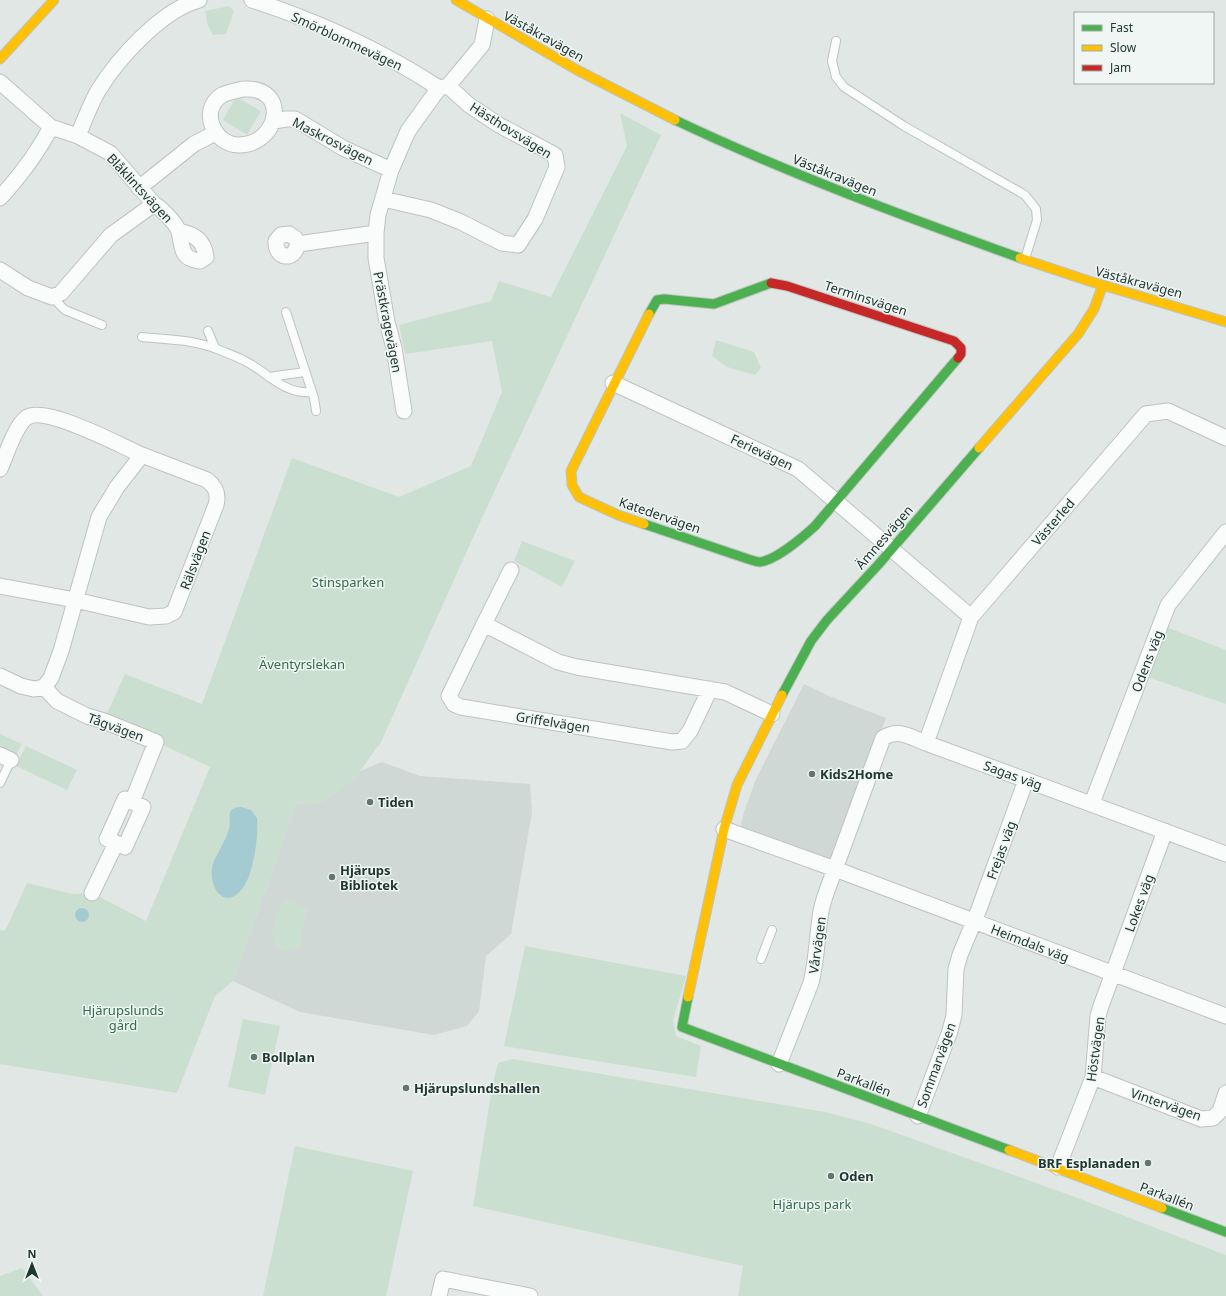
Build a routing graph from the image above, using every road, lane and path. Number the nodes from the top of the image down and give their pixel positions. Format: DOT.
graph roads {
  1 [pos="54,0"];
  2 [pos="199,0"];
  3 [pos="252,0"];
  4 [pos="456,0"];
  5 [pos="487,19"];
  6 [pos="836,41"];
  7 [pos="0,59"];
  8 [pos="0,82"];
  9 [pos="444,87"];
  10 [pos="274,121"];
  11 [pos="51,127"];
  12 [pos="215,133"];
  13 [pos="78,136"];
  14 [pos="391,170"];
  15 [pos="139,188"];
  16 [pos="0,198"];
  17 [pos="383,199"];
  18 [pos="154,204"];
  19 [pos="178,231"];
  20 [pos="376,232"];
  21 [pos="298,244"];
  22 [pos="1024,260"];
  23 [pos="0,270"];
  24 [pos="1102,287"];
  25 [pos="52,297"];
  26 [pos="286,312"];
  27 [pos="1226,322"];
  28 [pos="102,325"];
  29 [pos="208,331"];
  30 [pos="142,338"];
  31 [pos="215,348"];
  32 [pos="305,372"];
  33 [pos="269,377"];
  34 [pos="613,383"];
  35 [pos="312,392"];
  36 [pos="316,410"];
  37 [pos="404,411"];
  38 [pos="1226,438"];
  39 [pos="142,455"];
  40 [pos="0,469"];
  41 [pos="837,502"];
  42 [pos="1226,532"];
  43 [pos="892,549"];
  44 [pos="511,570"];
  45 [pos="0,586"];
  46 [pos="75,600"];
  47 [pos="971,617"];
  48 [pos="484,624"];
  49 [pos="0,676"];
  50 [pos="47,683"];
  51 [pos="710,689"];
  52 [pos="772,714"];
  53 [pos="926,743"];
  54 [pos="5,758"];
  55 [pos="1026,780"];
  56 [pos="0,783"];
  57 [pos="1092,803"];
  58 [pos="724,829"];
  59 [pos="1165,831"];
  60 [pos="1226,854"];
  61 [pos="835,869"];
  62 [pos="92,893"];
  63 [pos="975,921"];
  64 [pos="772,930"];
  65 [pos="761,959"];
  66 [pos="1112,975"];
  67 [pos="1226,1016"];
  68 [pos="779,1064"];
  69 [pos="1093,1077"];
  70 [pos="1226,1094"];
  71 [pos="918,1116"];
  72 [pos="1058,1168"];
  73 [pos="1226,1232"];
  74 [pos="439,1296"];
  75 [pos="530,1296"];
  1 -- 7 [label="street"];
  2 -- 13 [label="street"];
  3 -- 9 [label="street, Smörblommevägen"];
  4 -- 5 [label="street, Väståkravägen"];
  5 -- 9 [label="street, Prästkragevägen"];
  5 -- 22 [label="street, Väståkravägen"];
  6 -- 22 [label="lane"];
  8 -- 11 [label="street, Blåklintsvägen"];
  9 -- 14 [label="street, Prästkragevägen"];
  9 -- 17 [label="street, Hästhovsvägen"];
  10 -- 12 [label="street, Maskrosvägen"];
  10 -- 12 [label="street, Maskrosvägen"];
  10 -- 14 [label="street, Maskrosvägen"];
  11 -- 13 [label="street, Blåklintsvägen"];
  11 -- 16 [label="street"];
  12 -- 15 [label="street"];
  13 -- 15 [label="street, Blåklintsvägen"];
  14 -- 17 [label="street, Prästkragevägen"];
  15 -- 18 [label="street, Blåklintsvägen"];
  17 -- 20 [label="street, Prästkragevägen"];
  18 -- 19 [label="street, Blåklintsvägen"];
  18 -- 25 [label="street"];
  20 -- 21 [label="street"];
  20 -- 37 [label="street, Prästkragevägen"];
  22 -- 24 [label="street, Väståkravägen"];
  23 -- 25 [label="street"];
  24 -- 27 [label="street, Väståkravägen"];
  24 -- 43 [label="street, Ämnesvägen"];
  25 -- 28 [label="lane"];
  26 -- 32 [label="lane"];
  29 -- 31 [label="lane"];
  30 -- 31 [label="lane"];
  31 -- 33 [label="lane"];
  32 -- 33 [label="lane"];
  32 -- 35 [label="lane"];
  33 -- 35 [label="lane"];
  34 -- 41 [label="street, Ferievägen"];
  34 -- 41 [label="street, Katedervägen"];
  34 -- 41 [label="street, Terminsvägen"];
  35 -- 36 [label="lane"];
  38 -- 47 [label="street, Västerled"];
  39 -- 40 [label="street, Rälsvägen"];
  39 -- 46 [label="street"];
  39 -- 46 [label="street, Rälsvägen"];
  41 -- 43 [label="street, Ferievägen"];
  42 -- 57 [label="street, Odens väg"];
  43 -- 47 [label="street"];
  43 -- 52 [label="street, Ämnesvägen"];
  44 -- 48 [label="street, Griffelvägen"];
  45 -- 46 [label="street, Rälsvägen"];
  46 -- 50 [label="street"];
  47 -- 53 [label="street"];
  48 -- 51 [label="street"];
  48 -- 51 [label="street, Griffelvägen"];
  49 -- 50 [label="street"];
  50 -- 62 [label="street, Tågvägen"];
  51 -- 52 [label="street"];
  52 -- 58 [label="street, Ämnesvägen"];
  53 -- 55 [label="street, Sagas väg"];
  53 -- 61 [label="street"];
  54 -- 56 [label="lane"];
  55 -- 57 [label="street, Sagas väg"];
  55 -- 63 [label="street, Frejas väg"];
  57 -- 59 [label="street, Sagas väg"];
  58 -- 61 [label="street, Heimdals väg"];
  58 -- 68 [label="street, Parkallén"];
  59 -- 60 [label="street, Sagas väg"];
  59 -- 66 [label="street, Lokes väg"];
  61 -- 63 [label="street, Heimdals väg"];
  61 -- 68 [label="street, Vårvägen"];
  63 -- 66 [label="street, Heimdals väg"];
  63 -- 71 [label="street, Sommarvägen"];
  64 -- 65 [label="lane"];
  66 -- 67 [label="street, Heimdals väg"];
  66 -- 69 [label="street, Höstvägen"];
  68 -- 71 [label="street, Parkallén"];
  69 -- 70 [label="street, Vintervägen"];
  69 -- 72 [label="street, Höstvägen"];
  71 -- 72 [label="street, Parkallén"];
  72 -- 73 [label="street, Parkallén"];
  74 -- 75 [label="street"];
}
